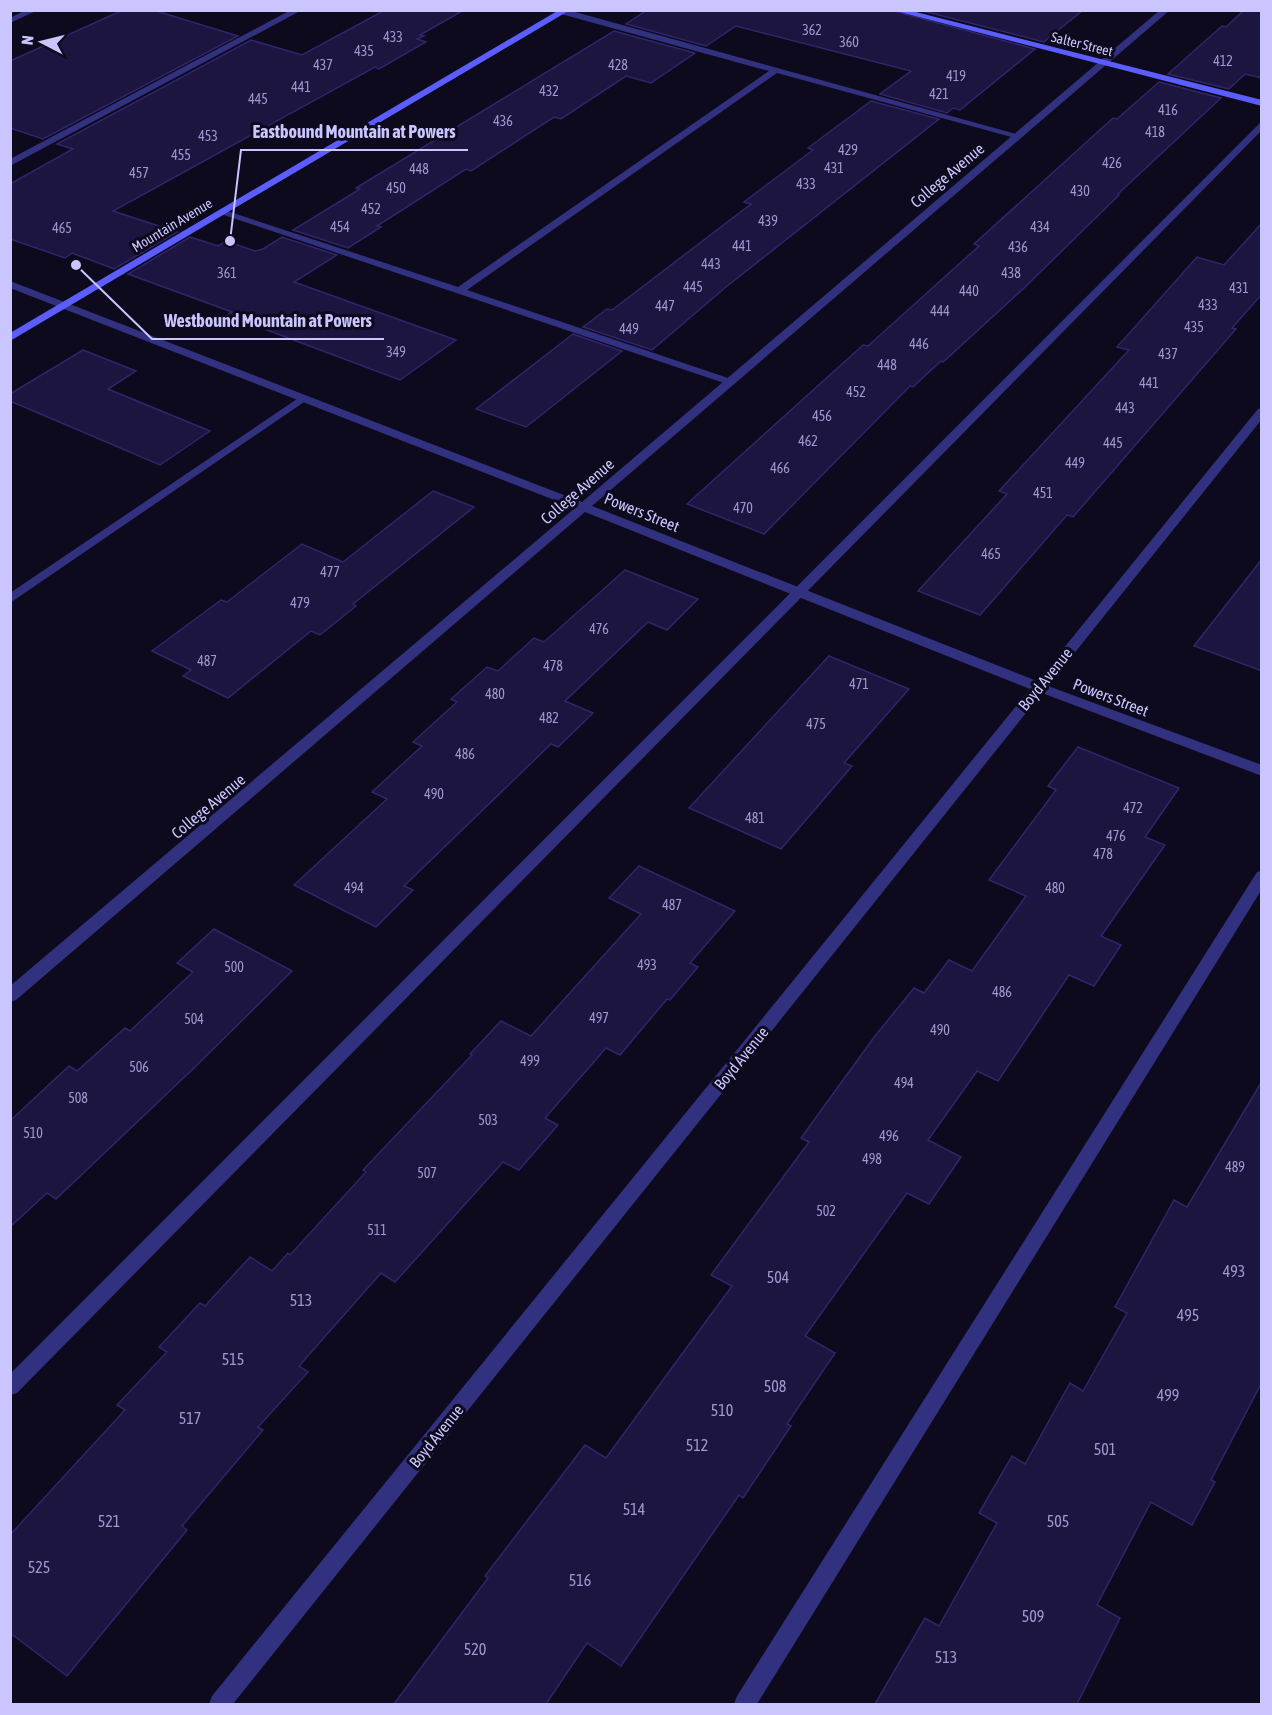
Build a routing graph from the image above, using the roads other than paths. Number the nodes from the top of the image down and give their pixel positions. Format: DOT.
graph roads {
  1 [pos="34,10"];
  2 [pos="298,10"];
  3 [pos="896,10"];
  4 [pos="1166,10"];
  5 [pos="565,11"];
  6 [pos="10,21"];
  7 [pos="1103,64"];
  8 [pos="776,70"];
  9 [pos="1262,103"];
  10 [pos="1262,124"];
  11 [pos="1018,136"];
  12 [pos="10,163"];
  13 [pos="223,213"];
  14 [pos="10,284"];
  15 [pos="459,291"];
  16 [pos="65,306"];
  17 [pos="10,338"];
  18 [pos="730,382"];
  19 [pos="303,398"];
  20 [pos="1262,411"];
  21 [pos="584,507"];
  22 [pos="797,591"];
  23 [pos="10,599"];
  24 [pos="1039,687"];
  25 [pos="1262,771"];
  26 [pos="1262,876"];
  27 [pos="10,996"];
  28 [pos="10,1387"];
  29 [pos="220,1704"];
  30 [pos="745,1704"];
  1 -- 6 [label="street"];
  2 -- 12 [label="street"];
  3 -- 7 [label="main road, Salter Street"];
  4 -- 7 [label="street, College Avenue"];
  5 -- 8 [label="street"];
  5 -- 13 [label="main road, Mountain Avenue"];
  7 -- 9 [label="main road, Salter Street"];
  7 -- 11 [label="street, College Avenue"];
  8 -- 11 [label="street"];
  8 -- 15 [label="street"];
  10 -- 22 [label="street"];
  11 -- 18 [label="street, College Avenue"];
  13 -- 15 [label="street"];
  13 -- 16 [label="main road, Mountain Avenue"];
  14 -- 16 [label="street, Powers Street"];
  15 -- 18 [label="street"];
  16 -- 17 [label="main road, Mountain Avenue"];
  16 -- 19 [label="street, Powers Street"];
  18 -- 21 [label="street, College Avenue"];
  19 -- 21 [label="street, Powers Street"];
  19 -- 23 [label="street"];
  20 -- 24 [label="street, Boyd Avenue"];
  21 -- 22 [label="street, Powers Street"];
  21 -- 27 [label="street, College Avenue"];
  22 -- 24 [label="street, Powers Street"];
  22 -- 28 [label="street"];
  24 -- 25 [label="street, Powers Street"];
  24 -- 29 [label="street, Boyd Avenue"];
  26 -- 30 [label="street"];
}
